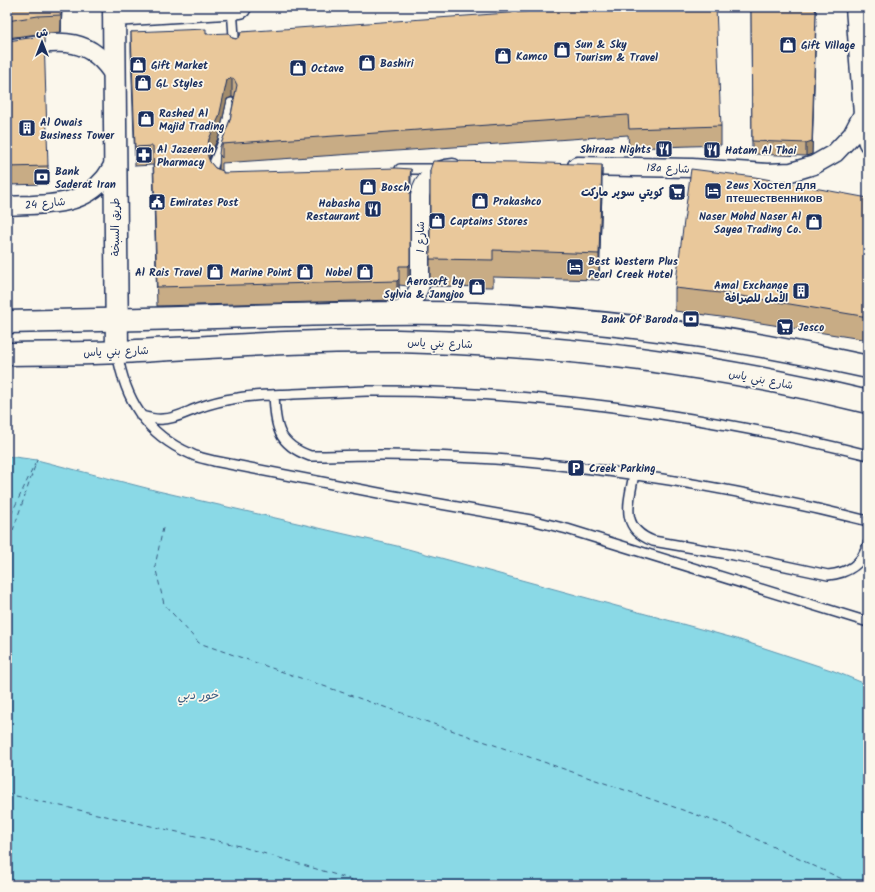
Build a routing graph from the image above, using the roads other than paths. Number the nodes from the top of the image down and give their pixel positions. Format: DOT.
graph roads {
  1 [pos="240,7"];
  2 [pos="855,7"];
  3 [pos="232,8"];
  4 [pos="114,11"];
  5 [pos="7,49"];
  6 [pos="235,52"];
  7 [pos="115,77"];
  8 [pos="231,103"];
  9 [pos="863,114"];
  10 [pos="868,143"];
  11 [pos="115,162"];
  12 [pos="559,166"];
  13 [pos="448,168"];
  14 [pos="472,168"];
  15 [pos="393,170"];
  16 [pos="224,185"];
  17 [pos="7,206"];
  18 [pos="398,312"];
  19 [pos="116,319"];
  20 [pos="7,322"];
  21 [pos="117,352"];
  22 [pos="7,354"];
  23 [pos="868,367"];
  24 [pos="274,395"];
  25 [pos="868,402"];
  26 [pos="141,416"];
  27 [pos="868,454"];
  28 [pos="634,474"];
  29 [pos="868,521"];
  30 [pos="868,544"];
  31 [pos="868,622"];
  1 -- 3 [label="main road"];
  2 -- 9 [label="street"];
  3 -- 4 [label="main road"];
  3 -- 6 [label="lane"];
  4 -- 7 [label="main road, طريق السبخة"];
  5 -- 7 [label="street"];
  7 -- 11 [label="main road, طريق السبخة"];
  8 -- 16 [label="lane"];
  9 -- 10 [label="street"];
  9 -- 12 [label="street, 18a شارع"];
  11 -- 17 [label="street, شارع 24"];
  11 -- 19 [label="main road, طريق السبخة"];
  13 -- 14 [label="street"];
  13 -- 15 [label="lane"];
  13 -- 18 [label="street, شارع 1"];
  18 -- 19 [label="main road"];
  18 -- 23 [label="main road"];
  19 -- 20 [label="main road"];
  19 -- 21 [label="main road, طريق السبخة"];
  21 -- 22 [label="main road, شارع بني ياس"];
  21 -- 25 [label="main road, شارع بني ياس"];
  21 -- 26 [label="lane"];
  24 -- 26 [label="lane"];
  24 -- 27 [label="lane"];
  24 -- 28 [label="lane"];
  26 -- 31 [label="lane"];
  28 -- 29 [label="lane"];
  28 -- 30 [label="lane"];
}
